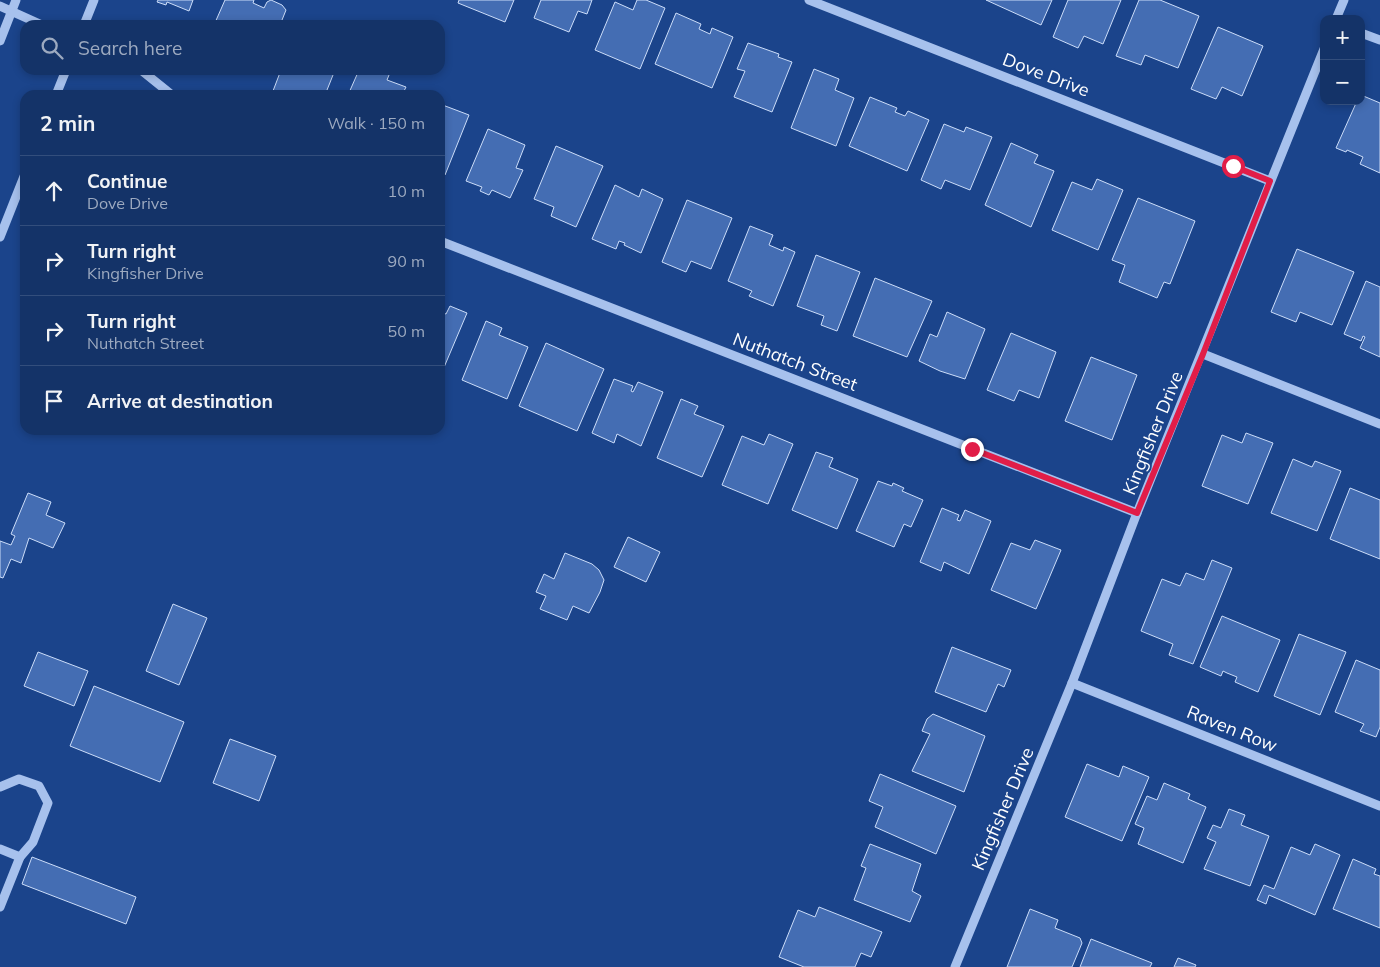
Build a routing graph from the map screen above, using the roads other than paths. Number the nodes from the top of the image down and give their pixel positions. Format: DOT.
graph roads {
  1 [pos="16,0"];
  2 [pos="94,0"];
  3 [pos="809,0"];
  4 [pos="1344,0"];
  5 [pos="0,6"];
  6 [pos="12,11"];
  7 [pos="1338,15"];
  8 [pos="31,20"];
  9 [pos="86,20"];
  10 [pos="1365,34"];
  11 [pos="1380,40"];
  12 [pos="0,41"];
  13 [pos="1320,59"];
  14 [pos="64,75"];
  15 [pos="147,75"];
  16 [pos="58,90"];
  17 [pos="166,90"];
  18 [pos="1270,181"];
  19 [pos="20,187"];
  20 [pos="0,237"];
  21 [pos="445,243"];
  22 [pos="1203,354"];
  23 [pos="1380,424"];
  24 [pos="1137,513"];
  25 [pos="1072,683"];
  26 [pos="0,787"];
  27 [pos="1380,806"];
  28 [pos="0,850"];
  29 [pos="20,857"];
  30 [pos="0,907"];
  31 [pos="955,967"];
  1 -- 6 [label="street"];
  2 -- 9 [label="street"];
  3 -- 18 [label="street, Dove Drive"];
  4 -- 7 [label="street"];
  5 -- 6 [label="street"];
  6 -- 8 [label="street"];
  6 -- 12 [label="street"];
  10 -- 11 [label="street"];
  13 -- 18 [label="street, Kingfisher Drive"];
  14 -- 16 [label="street"];
  15 -- 17 [label="street"];
  18 -- 22 [label="street, Kingfisher Drive"];
  19 -- 20 [label="street"];
  21 -- 24 [label="street, Nuthatch Street"];
  22 -- 23 [label="street"];
  22 -- 24 [label="street, Kingfisher Drive"];
  24 -- 25 [label="street, Kingfisher Drive"];
  25 -- 27 [label="street, Raven Row"];
  25 -- 31 [label="street, Kingfisher Drive"];
  26 -- 29 [label="street"];
  28 -- 29 [label="street"];
  29 -- 30 [label="street"];
}
